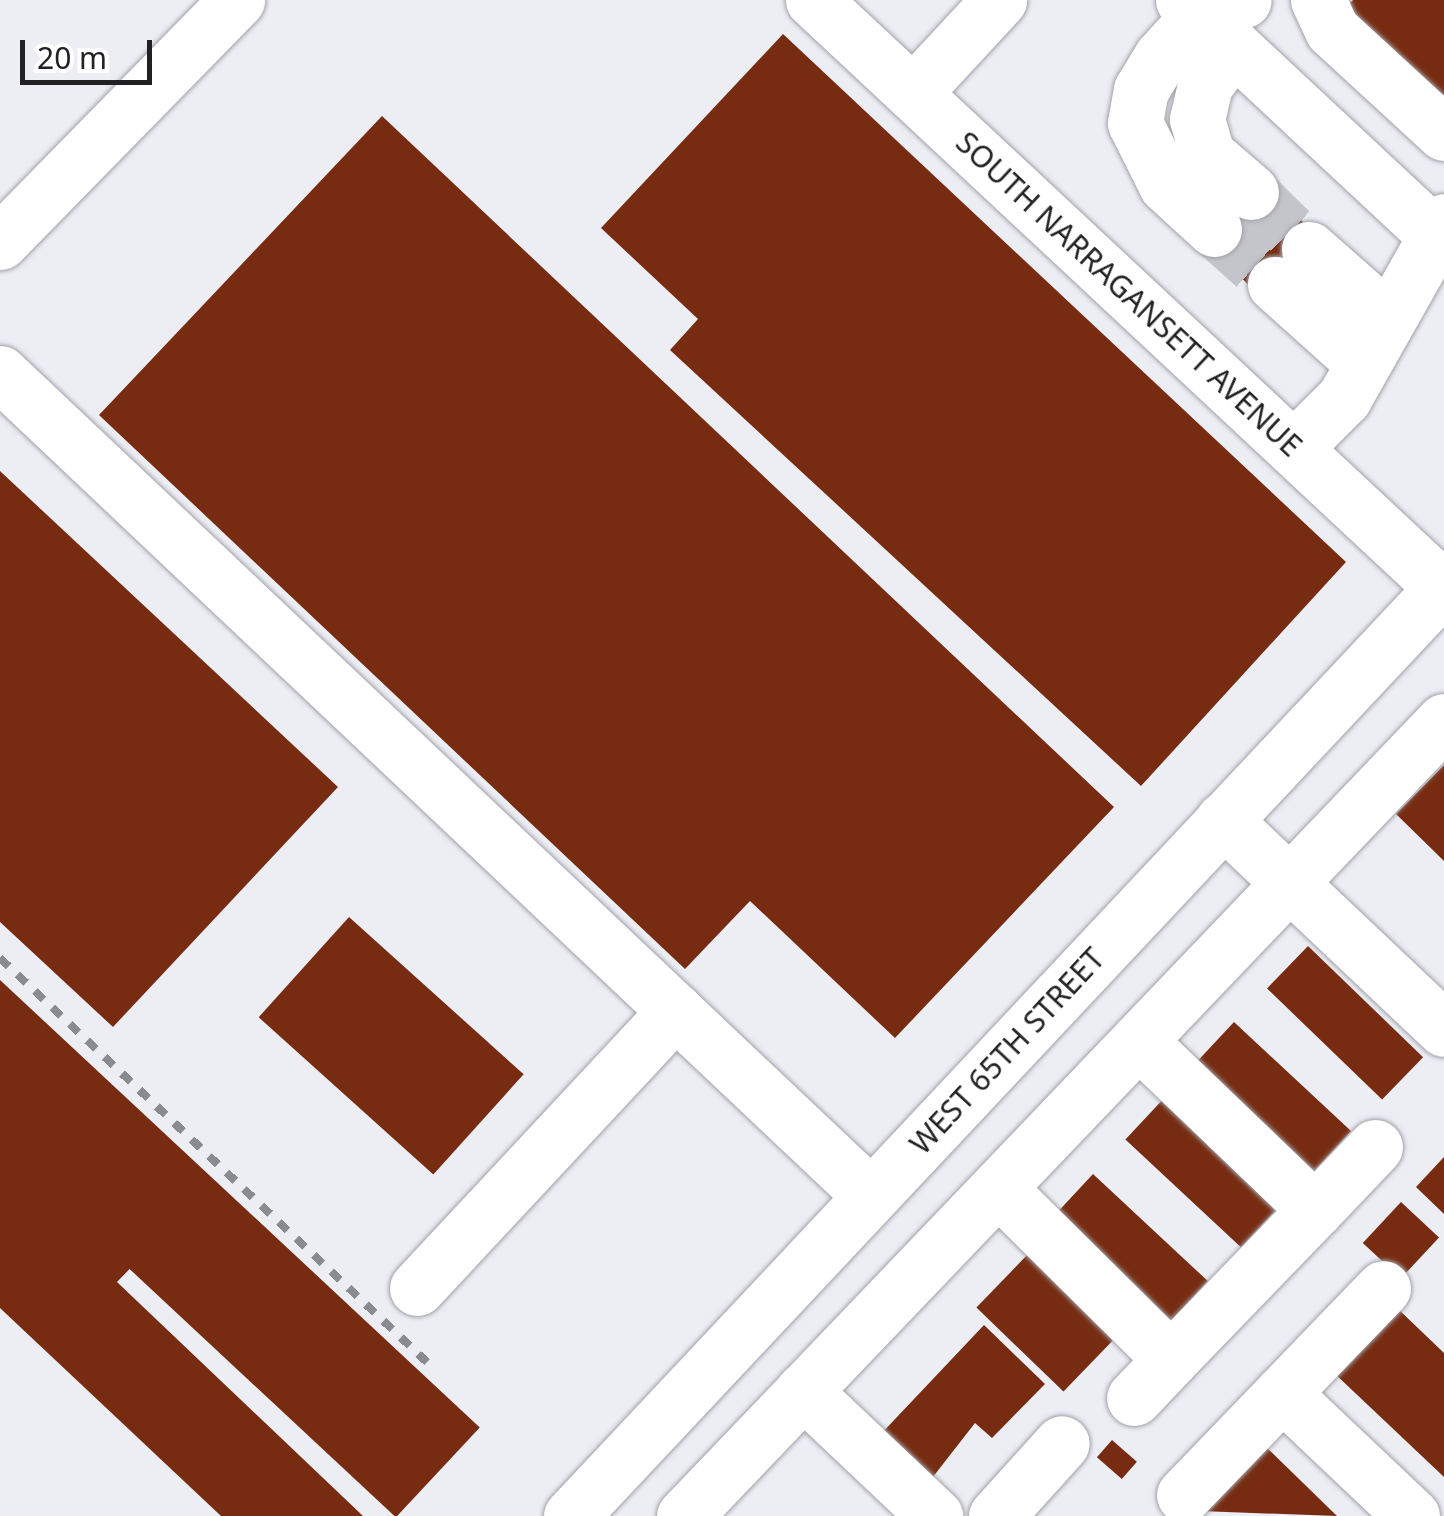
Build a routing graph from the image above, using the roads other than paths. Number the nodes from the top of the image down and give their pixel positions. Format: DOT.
graph roads {
  1 [pos="237,0"];
  2 [pos="813,0"];
  3 [pos="999,0"];
  4 [pos="1318,0"];
  5 [pos="1215,15"];
  6 [pos="913,93"];
  7 [pos="1444,133"];
  8 [pos="1232,210"];
  9 [pos="1440,232"];
  10 [pos="0,242"];
  11 [pos="1292,266"];
  12 [pos="1375,341"];
  13 [pos="0,372"];
  14 [pos="1294,448"];
  15 [pos="1444,587"];
  16 [pos="1444,721"];
  17 [pos="1222,820"];
  18 [pos="1290,882"];
  19 [pos="674,1011"];
  20 [pos="1444,1029"];
  21 [pos="1138,1040"];
  22 [pos="1375,1147"];
  23 [pos="998,1188"];
  24 [pos="872,1196"];
  25 [pos="1315,1210"];
  26 [pos="417,1288"];
  27 [pos="1382,1288"];
  28 [pos="1172,1359"];
  29 [pos="804,1391"];
  30 [pos="1282,1393"];
  31 [pos="1134,1398"];
  32 [pos="1062,1443"];
  33 [pos="1184,1495"];
  34 [pos="571,1516"];
  35 [pos="684,1516"];
  36 [pos="935,1516"];
  37 [pos="996,1516"];
  38 [pos="1412,1516"];
  1 -- 10 [label="street"];
  2 -- 6 [label="street, SOUTH NARRAGANSETT AVENUE"];
  3 -- 6 [label="street"];
  4 -- 7 [label="street"];
  5 -- 8 [label="street"];
  5 -- 9 [label="street"];
  6 -- 14 [label="street, SOUTH NARRAGANSETT AVENUE"];
  9 -- 12 [label="street"];
  11 -- 12 [label="street"];
  12 -- 14 [label="street"];
  13 -- 19 [label="street"];
  14 -- 15 [label="street, SOUTH NARRAGANSETT AVENUE"];
  15 -- 17 [label="street, WEST 65TH STREET"];
  16 -- 18 [label="street"];
  17 -- 18 [label="street"];
  17 -- 24 [label="street, WEST 65TH STREET"];
  18 -- 20 [label="street"];
  18 -- 21 [label="street"];
  19 -- 24 [label="street"];
  19 -- 26 [label="street"];
  21 -- 23 [label="street"];
  21 -- 25 [label="street"];
  22 -- 25 [label="street"];
  23 -- 28 [label="street"];
  23 -- 29 [label="street"];
  24 -- 34 [label="street, WEST 65TH STREET"];
  25 -- 28 [label="street"];
  27 -- 30 [label="street"];
  28 -- 31 [label="street"];
  29 -- 35 [label="street"];
  29 -- 36 [label="street"];
  30 -- 33 [label="street"];
  30 -- 38 [label="street"];
  32 -- 37 [label="street"];
}
